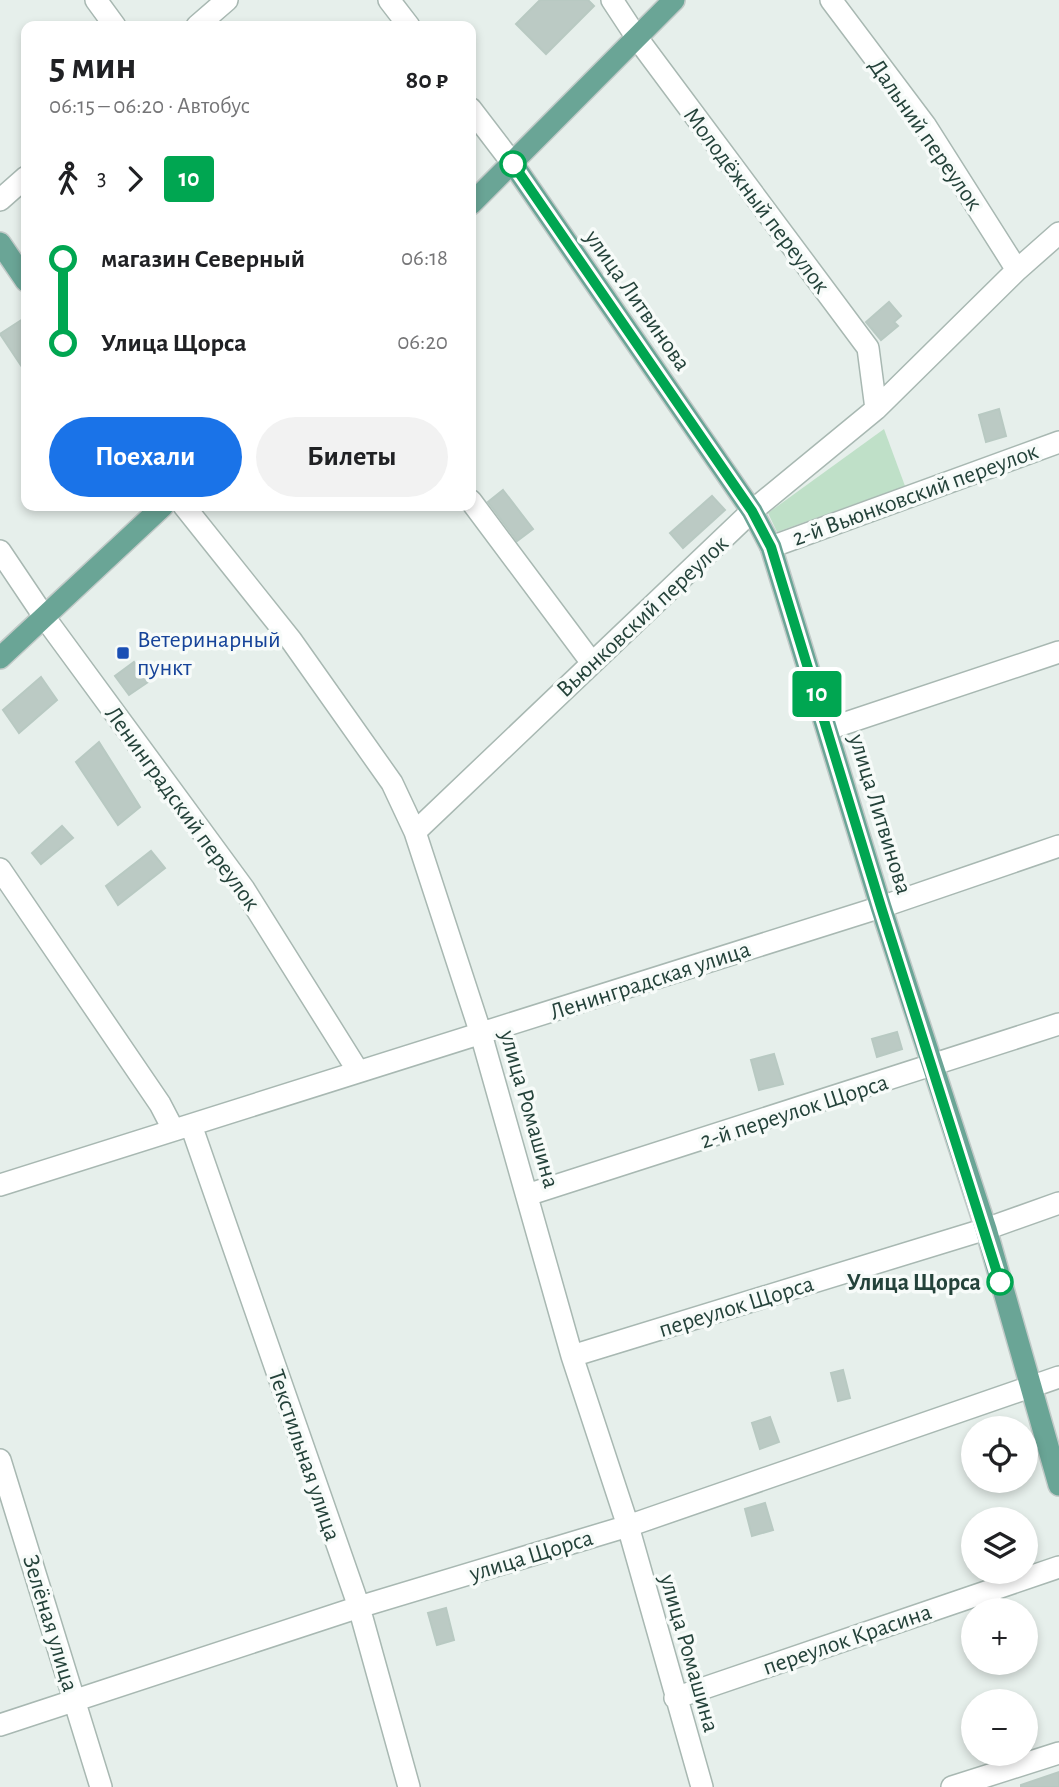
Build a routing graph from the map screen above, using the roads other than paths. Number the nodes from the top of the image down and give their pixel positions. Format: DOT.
graph roads {
  1 [pos="96,0"];
  2 [pos="227,0"];
  3 [pos="389,0"];
  4 [pos="612,0"];
  5 [pos="674,0"];
  6 [pos="831,0"];
  7 [pos="111,21"];
  8 [pos="203,21"];
  9 [pos="405,21"];
  10 [pos="637,38"];
  11 [pos="476,115"];
  12 [pos="513,164"];
  13 [pos="21,181"];
  14 [pos="476,199"];
  15 [pos="0,200"];
  16 [pos="1059,233"];
  17 [pos="0,243"];
  18 [pos="1017,270"];
  19 [pos="21,274"];
  20 [pos="876,410"];
  21 [pos="1059,442"];
  22 [pos="476,508"];
  23 [pos="158,511"];
  24 [pos="188,511"];
  25 [pos="752,511"];
  26 [pos="771,547"];
  27 [pos="0,551"];
  28 [pos="45,618"];
  29 [pos="1059,652"];
  30 [pos="0,658"];
  31 [pos="592,663"];
  32 [pos="828,729"];
  33 [pos="415,832"];
  34 [pos="1059,846"];
  35 [pos="0,869"];
  36 [pos="881,907"];
  37 [pos="1059,1024"];
  38 [pos="481,1034"];
  39 [pos="934,1067"];
  40 [pos="358,1071"];
  41 [pos="182,1127"];
  42 [pos="0,1185"];
  43 [pos="527,1195"];
  44 [pos="1059,1203"];
  45 [pos="986,1229"];
  46 [pos="572,1356"];
  47 [pos="1059,1377"];
  48 [pos="1030,1386"];
  49 [pos="0,1461"];
  50 [pos="1059,1485"];
  51 [pos="628,1526"];
  52 [pos="1059,1567"];
  53 [pos="359,1606"];
  54 [pos="675,1698"];
  55 [pos="76,1701"];
  56 [pos="0,1725"];
  57 [pos="1059,1753"];
  58 [pos="101,1787"];
  59 [pos="409,1787"];
  60 [pos="702,1787"];
  61 [pos="953,1787"];
  1 -- 7 [label="street"];
  2 -- 8 [label="street"];
  3 -- 9 [label="street"];
  4 -- 10 [label="street, Молодёжный переулок"];
  5 -- 10 [label="main road"];
  6 -- 18 [label="street, Дальний переулок"];
  10 -- 12 [label="main road"];
  10 -- 20 [label="street, Молодёжный переулок"];
  11 -- 12 [label="street, улица Литвинова"];
  12 -- 14 [label="main road"];
  12 -- 25 [label="main road, улица Литвинова"];
  13 -- 15 [label="street"];
  16 -- 18 [label="street, Вьюнковский переулок"];
  17 -- 19 [label="main road"];
  18 -- 20 [label="street, Вьюнковский переулок"];
  20 -- 25 [label="street, Вьюнковский переулок"];
  21 -- 26 [label="street, 2-й Вьюнковский переулок"];
  22 -- 31 [label="street"];
  23 -- 28 [label="main road"];
  24 -- 33 [label="street, улица Ромашина"];
  25 -- 26 [label="main road, улица Литвинова"];
  25 -- 31 [label="street, Вьюнковский переулок"];
  26 -- 32 [label="main road, улица Литвинова"];
  27 -- 28 [label="street, Ленинградский переулок"];
  28 -- 30 [label="main road"];
  28 -- 40 [label="street, Ленинградский переулок"];
  29 -- 32 [label="street"];
  31 -- 33 [label="street, Вьюнковский переулок"];
  32 -- 36 [label="main road, улица Литвинова"];
  33 -- 38 [label="street, улица Ромашина"];
  34 -- 36 [label="street, Ленинградская улица"];
  35 -- 41 [label="street, Текстильная улица"];
  36 -- 38 [label="street, Ленинградская улица"];
  36 -- 39 [label="main road, улица Литвинова"];
  37 -- 39 [label="street, 2-й переулок Щорса"];
  38 -- 40 [label="street, Ленинградская улица"];
  38 -- 43 [label="street, улица Ромашина"];
  39 -- 43 [label="street, 2-й переулок Щорса"];
  39 -- 45 [label="main road, улица Литвинова"];
  40 -- 41 [label="street, Ленинградская улица"];
  41 -- 42 [label="street, Ленинградская улица"];
  41 -- 53 [label="street, Текстильная улица"];
  43 -- 46 [label="street, улица Ромашина"];
  44 -- 45 [label="street, переулок Щорса"];
  45 -- 46 [label="street, переулок Щорса"];
  45 -- 48 [label="main road, улица Литвинова"];
  46 -- 51 [label="street, улица Ромашина"];
  47 -- 48 [label="street, улица Щорса"];
  48 -- 50 [label="main road, улица Литвинова"];
  48 -- 51 [label="street, улица Щорса"];
  49 -- 55 [label="street, Зелёная улица"];
  51 -- 53 [label="street, улица Щорса"];
  51 -- 54 [label="street, улица Ромашина"];
  52 -- 54 [label="street, переулок Красина"];
  53 -- 55 [label="street, улица Щорса"];
  53 -- 59 [label="street, Текстильная улица"];
  54 -- 60 [label="street, улица Ромашина"];
  55 -- 56 [label="street, улица Щорса"];
  55 -- 58 [label="street, Зелёная улица"];
  57 -- 61 [label="street"];
}
